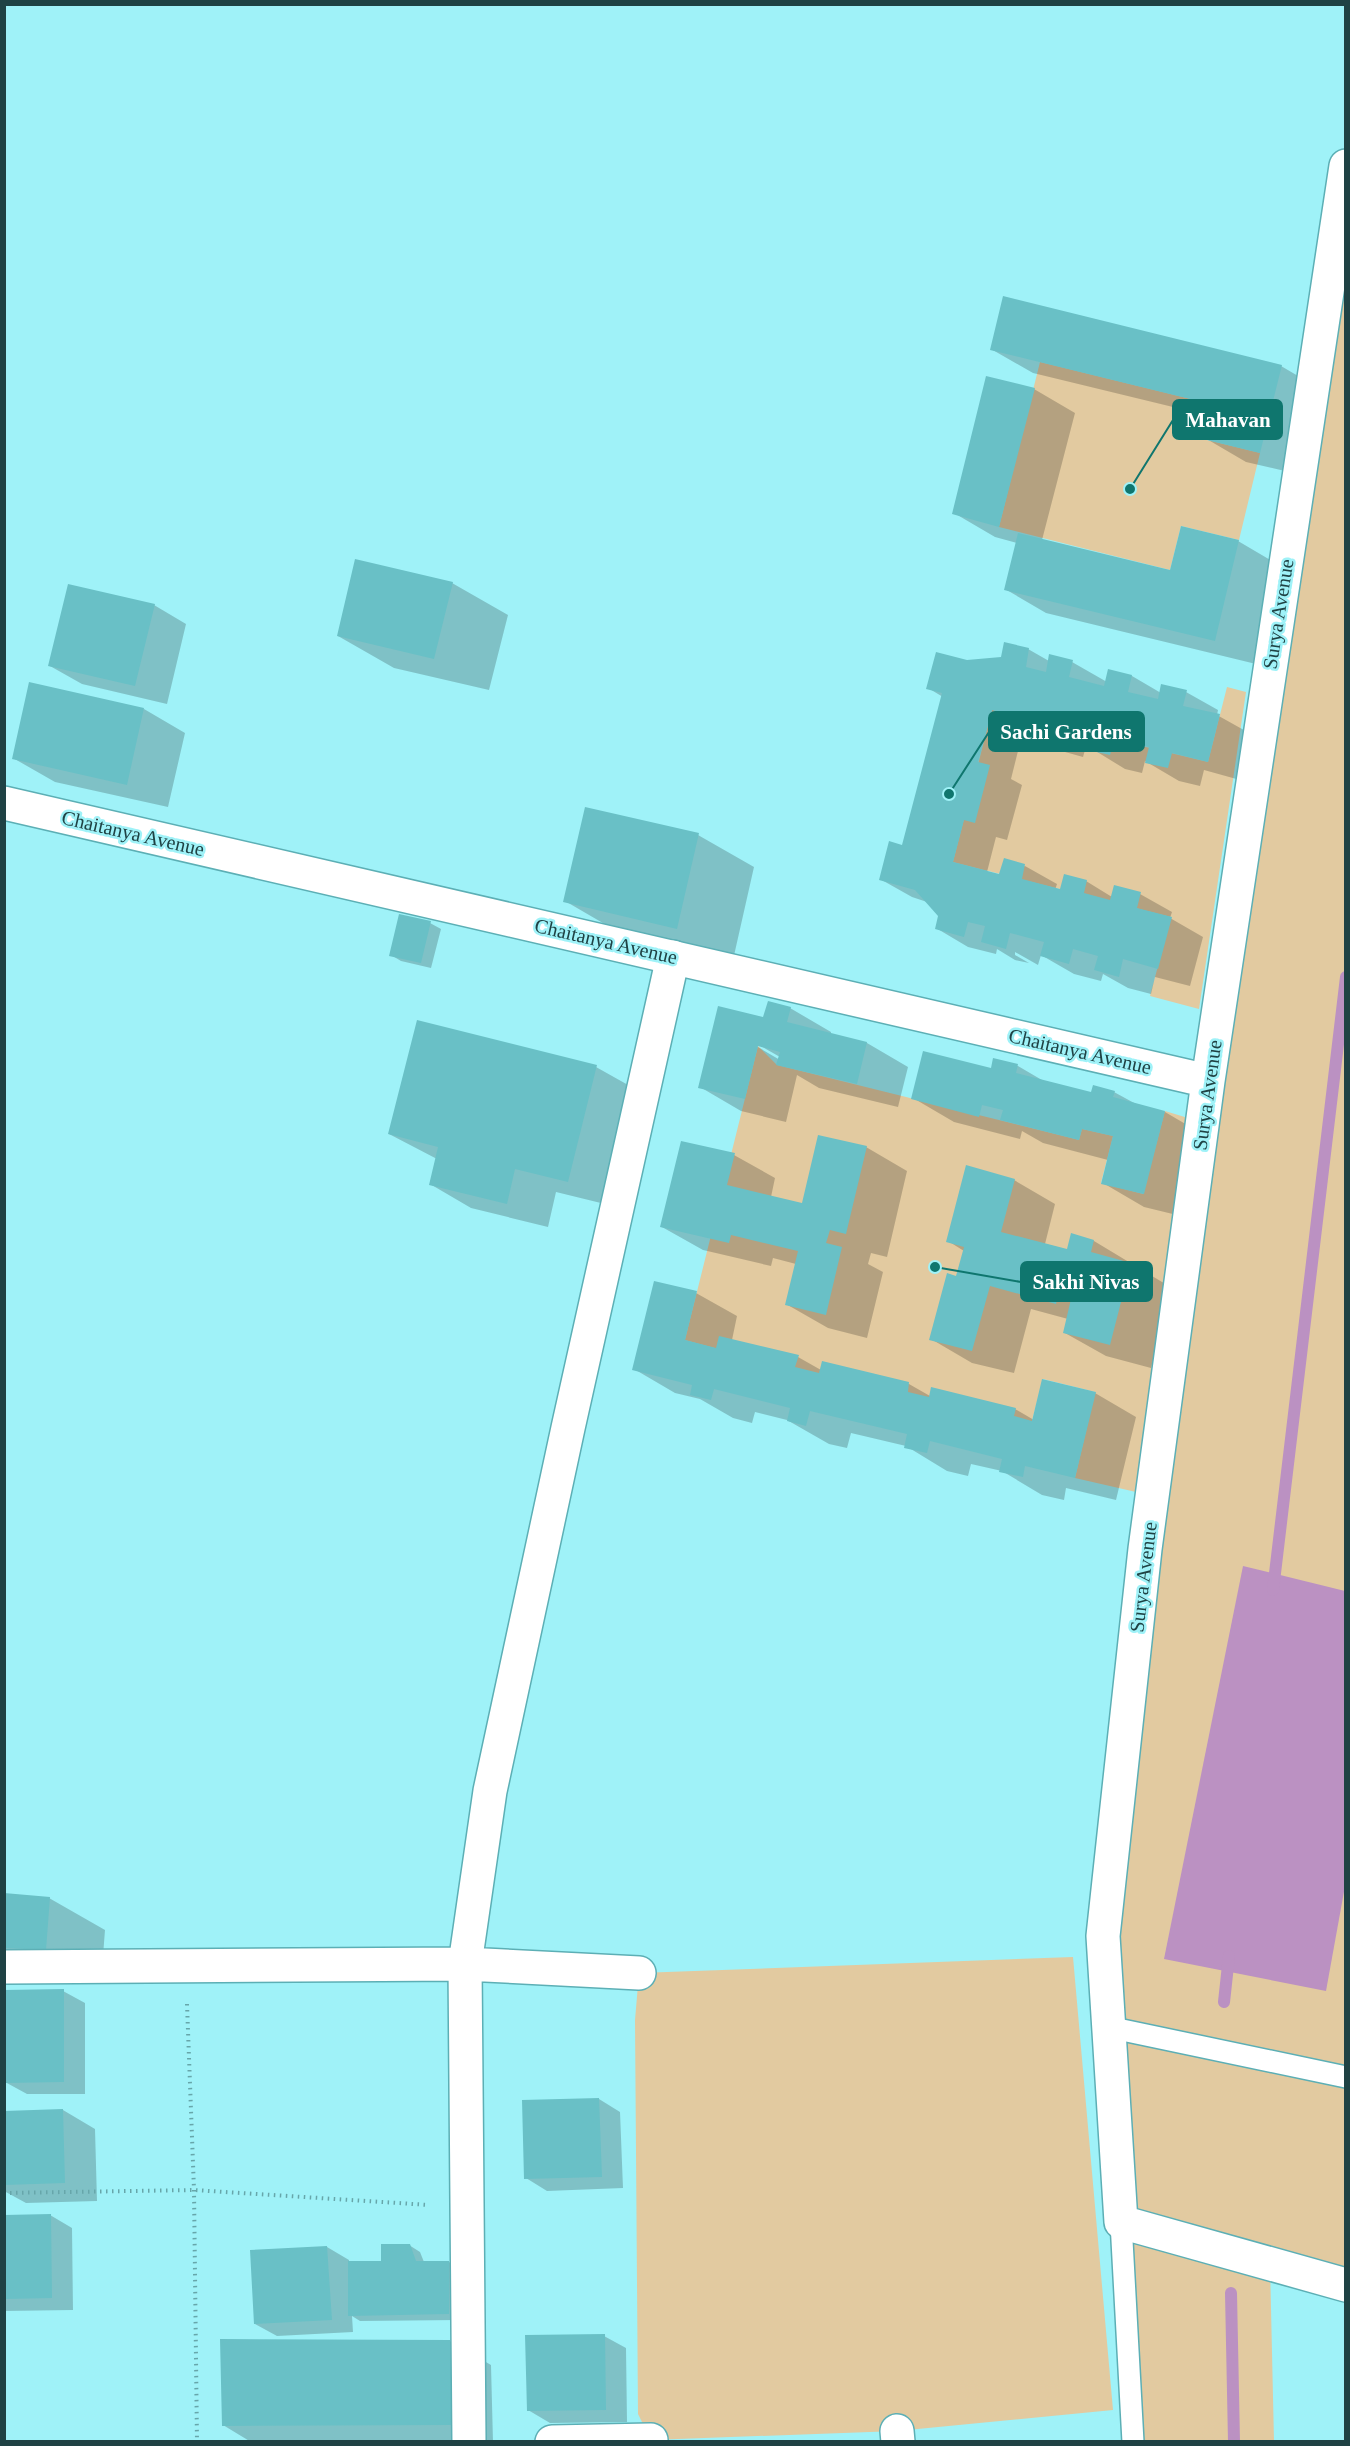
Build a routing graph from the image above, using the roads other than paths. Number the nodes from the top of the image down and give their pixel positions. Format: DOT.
graph roads {
  1 [pos="1346,166"];
  2 [pos="4,803"];
  3 [pos="673,957"];
  4 [pos="1208,1081"];
  5 [pos="465,1964"];
  6 [pos="4,1967"];
  7 [pos="639,1973"];
  8 [pos="1108,2027"];
  9 [pos="1346,2077"];
  10 [pos="1121,2222"];
  11 [pos="1346,2286"];
  12 [pos="651,2441"];
  13 [pos="469,2442"];
  14 [pos="552,2442"];
  15 [pos="1133,2442"];
  1 -- 4 [label="street, Surya Avenue"];
  2 -- 3 [label="street, Chaitanya Avenue"];
  3 -- 4 [label="street, Chaitanya Avenue"];
  3 -- 5 [label="street"];
  4 -- 8 [label="street, Surya Avenue"];
  5 -- 6 [label="street"];
  5 -- 7 [label="street"];
  5 -- 13 [label="street"];
  8 -- 9 [label="lane"];
  8 -- 10 [label="street, Surya Avenue"];
  10 -- 11 [label="street"];
  10 -- 15 [label="lane"];
  12 -- 14 [label="street"];
}
